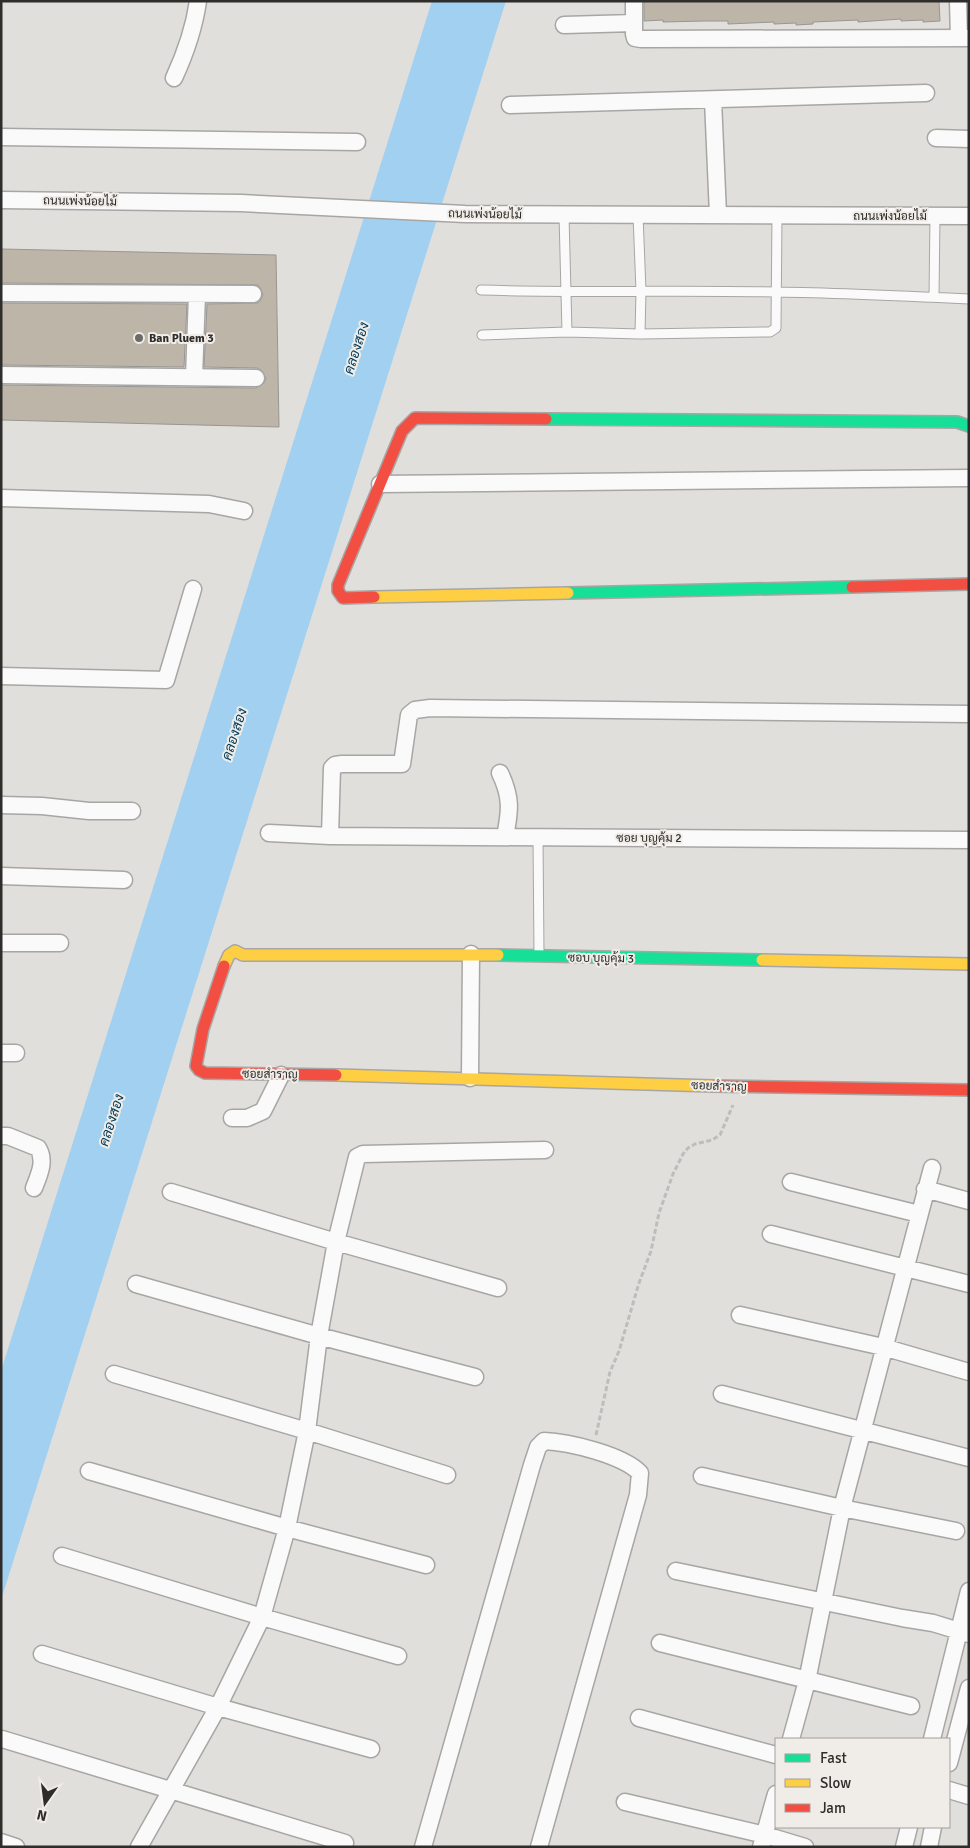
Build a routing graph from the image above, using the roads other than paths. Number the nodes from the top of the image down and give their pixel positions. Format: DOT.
graph roads {
  1 [pos="198,1"];
  2 [pos="634,1"];
  3 [pos="958,1"];
  4 [pos="634,23"];
  5 [pos="564,25"];
  6 [pos="964,38"];
  7 [pos="174,78"];
  8 [pos="926,92"];
  9 [pos="713,100"];
  10 [pos="510,105"];
  11 [pos="1,137"];
  12 [pos="936,138"];
  13 [pos="969,138"];
  14 [pos="357,142"];
  15 [pos="1,200"];
  16 [pos="564,215"];
  17 [pos="638,215"];
  18 [pos="718,215"];
  19 [pos="777,215"];
  20 [pos="935,216"];
  21 [pos="969,216"];
  22 [pos="481,290"];
  23 [pos="641,291"];
  24 [pos="567,292"];
  25 [pos="776,292"];
  26 [pos="1,293"];
  27 [pos="197,294"];
  28 [pos="254,294"];
  29 [pos="934,298"];
  30 [pos="969,299"];
  31 [pos="567,332"];
  32 [pos="640,334"];
  33 [pos="482,335"];
  34 [pos="1,374"];
  35 [pos="194,377"];
  36 [pos="256,378"];
  37 [pos="969,426"];
  38 [pos="969,478"];
  39 [pos="380,484"];
  40 [pos="1,498"];
  41 [pos="244,510"];
  42 [pos="969,584"];
  43 [pos="193,589"];
  44 [pos="1,676"];
  45 [pos="969,714"];
  46 [pos="500,773"];
  47 [pos="1,805"];
  48 [pos="132,811"];
  49 [pos="270,832"];
  50 [pos="330,836"];
  51 [pos="505,838"];
  52 [pos="538,838"];
  53 [pos="969,840"];
  54 [pos="1,876"];
  55 [pos="124,880"];
  56 [pos="1,942"];
  57 [pos="60,943"];
  58 [pos="235,951"];
  59 [pos="470,954"];
  60 [pos="538,956"];
  61 [pos="969,964"];
  62 [pos="281,1075"];
  63 [pos="470,1078"];
  64 [pos="969,1090"];
  65 [pos="232,1118"];
  66 [pos="1,1136"];
  67 [pos="545,1150"];
  68 [pos="932,1168"];
  69 [pos="791,1182"];
  70 [pos="34,1188"];
  71 [pos="925,1189"];
  72 [pos="171,1192"];
  73 [pos="969,1201"];
  74 [pos="919,1214"];
  75 [pos="771,1234"];
  76 [pos="336,1242"];
  77 [pos="904,1268"];
  78 [pos="136,1284"];
  79 [pos="969,1284"];
  80 [pos="498,1288"];
  81 [pos="740,1315"];
  82 [pos="319,1336"];
  83 [pos="883,1347"];
  84 [pos="969,1372"];
  85 [pos="114,1374"];
  86 [pos="475,1377"];
  87 [pos="722,1394"];
  88 [pos="862,1430"];
  89 [pos="307,1431"];
  90 [pos="969,1458"];
  91 [pos="89,1471"];
  92 [pos="447,1475"];
  93 [pos="702,1476"];
  94 [pos="842,1508"];
  95 [pos="287,1528"];
  96 [pos="956,1531"];
  97 [pos="62,1556"];
  98 [pos="426,1565"];
  99 [pos="676,1571"];
  100 [pos="969,1591"];
  101 [pos="822,1601"];
  102 [pos="262,1617"];
  103 [pos="963,1633"];
  104 [pos="660,1642"];
  105 [pos="42,1654"];
  106 [pos="398,1656"];
  107 [pos="807,1681"];
  108 [pos="968,1699"];
  109 [pos="218,1706"];
  110 [pos="911,1706"];
  111 [pos="639,1718"];
  112 [pos="791,1738"];
  113 [pos="932,1738"];
  114 [pos="2,1739"];
  115 [pos="370,1749"];
  116 [pos="775,1755"];
  117 [pos="950,1760"];
  118 [pos="171,1790"];
  119 [pos="950,1790"];
  120 [pos="969,1796"];
  121 [pos="775,1798"];
  122 [pos="625,1802"];
  123 [pos="909,1828"];
  124 [pos="933,1828"];
  125 [pos="763,1841"];
  126 [pos="1,1842"];
  127 [pos="345,1843"];
  128 [pos="16,1847"];
  129 [pos="139,1847"];
  130 [pos="424,1847"];
  131 [pos="539,1847"];
  132 [pos="805,1847"];
  133 [pos="904,1847"];
  134 [pos="929,1847"];
  1 -- 7 [label="street"];
  2 -- 4 [label="street"];
  3 -- 6 [label="street"];
  4 -- 5 [label="street"];
  4 -- 6 [label="street"];
  8 -- 9 [label="street"];
  9 -- 10 [label="street"];
  9 -- 18 [label="street"];
  11 -- 14 [label="street"];
  12 -- 13 [label="street"];
  15 -- 16 [label="street, ถนนเพ่งน้อยไม้"];
  16 -- 17 [label="street, ถนนเพ่งน้อยไม้"];
  16 -- 24 [label="lane"];
  17 -- 18 [label="street, ถนนเพ่งน้อยไม้"];
  17 -- 23 [label="lane"];
  18 -- 19 [label="street, ถนนเพ่งน้อยไม้"];
  19 -- 20 [label="street, ถนนเพ่งน้อยไม้"];
  19 -- 25 [label="lane"];
  20 -- 21 [label="street, ถนนเพ่งน้อยไม้"];
  20 -- 29 [label="lane"];
  22 -- 24 [label="lane"];
  23 -- 24 [label="lane"];
  23 -- 25 [label="lane"];
  23 -- 32 [label="lane"];
  24 -- 31 [label="lane"];
  25 -- 29 [label="lane"];
  25 -- 32 [label="lane"];
  26 -- 27 [label="street"];
  27 -- 28 [label="street"];
  27 -- 35 [label="street"];
  29 -- 30 [label="lane"];
  31 -- 32 [label="lane"];
  31 -- 33 [label="lane"];
  34 -- 35 [label="street"];
  35 -- 36 [label="street"];
  37 -- 39 [label="street"];
  38 -- 39 [label="street"];
  39 -- 42 [label="street"];
  40 -- 41 [label="street"];
  43 -- 44 [label="street"];
  45 -- 50 [label="street"];
  46 -- 51 [label="street"];
  47 -- 48 [label="street"];
  49 -- 50 [label="street, ซอย บุญคุ้ม 2"];
  50 -- 51 [label="street, ซอย บุญคุ้ม 2"];
  51 -- 52 [label="street, ซอย บุญคุ้ม 2"];
  52 -- 53 [label="street, ซอย บุญคุ้ม 2"];
  52 -- 60 [label="lane"];
  54 -- 55 [label="street"];
  56 -- 57 [label="street"];
  58 -- 59 [label="street, ซอบ บุญคุ้ม 3"];
  58 -- 62 [label="street, ซอยสำราญ"];
  59 -- 60 [label="street, ซอบ บุญคุ้ม 3"];
  59 -- 63 [label="street"];
  60 -- 61 [label="street, ซอบ บุญคุ้ม 3"];
  62 -- 63 [label="street, ซอยสำราญ"];
  62 -- 65 [label="street"];
  63 -- 64 [label="street, ซอยสำราญ"];
  66 -- 70 [label="street"];
  67 -- 76 [label="street"];
  68 -- 71 [label="street"];
  69 -- 74 [label="street"];
  71 -- 73 [label="street"];
  71 -- 74 [label="street"];
  72 -- 76 [label="street"];
  74 -- 77 [label="street"];
  75 -- 77 [label="street"];
  76 -- 80 [label="street"];
  76 -- 82 [label="street"];
  77 -- 79 [label="street"];
  77 -- 83 [label="street"];
  78 -- 82 [label="street"];
  81 -- 83 [label="street"];
  82 -- 86 [label="street"];
  82 -- 89 [label="street"];
  83 -- 84 [label="street"];
  83 -- 88 [label="street"];
  85 -- 89 [label="street"];
  87 -- 88 [label="street"];
  88 -- 90 [label="street"];
  88 -- 94 [label="street"];
  89 -- 92 [label="street"];
  89 -- 95 [label="street"];
  91 -- 95 [label="street"];
  93 -- 94 [label="street"];
  94 -- 96 [label="street"];
  94 -- 101 [label="street"];
  95 -- 98 [label="street"];
  95 -- 102 [label="street"];
  97 -- 102 [label="street"];
  99 -- 101 [label="street"];
  100 -- 103 [label="street"];
  101 -- 103 [label="street"];
  101 -- 107 [label="street"];
  102 -- 106 [label="street"];
  102 -- 109 [label="street"];
  103 -- 113 [label="street"];
  104 -- 107 [label="street"];
  105 -- 109 [label="street"];
  107 -- 110 [label="street"];
  107 -- 112 [label="street"];
  108 -- 117 [label="street"];
  109 -- 115 [label="street"];
  109 -- 118 [label="street"];
  111 -- 116 [label="street"];
  114 -- 118 [label="street"];
  118 -- 127 [label="street"];
  118 -- 129 [label="street"];
  119 -- 120 [label="street"];
  121 -- 125 [label="street"];
  122 -- 125 [label="street"];
  123 -- 133 [label="street"];
  124 -- 134 [label="street"];
  125 -- 132 [label="street"];
  126 -- 128 [label="street"];
  130 -- 131 [label="street"];
}
